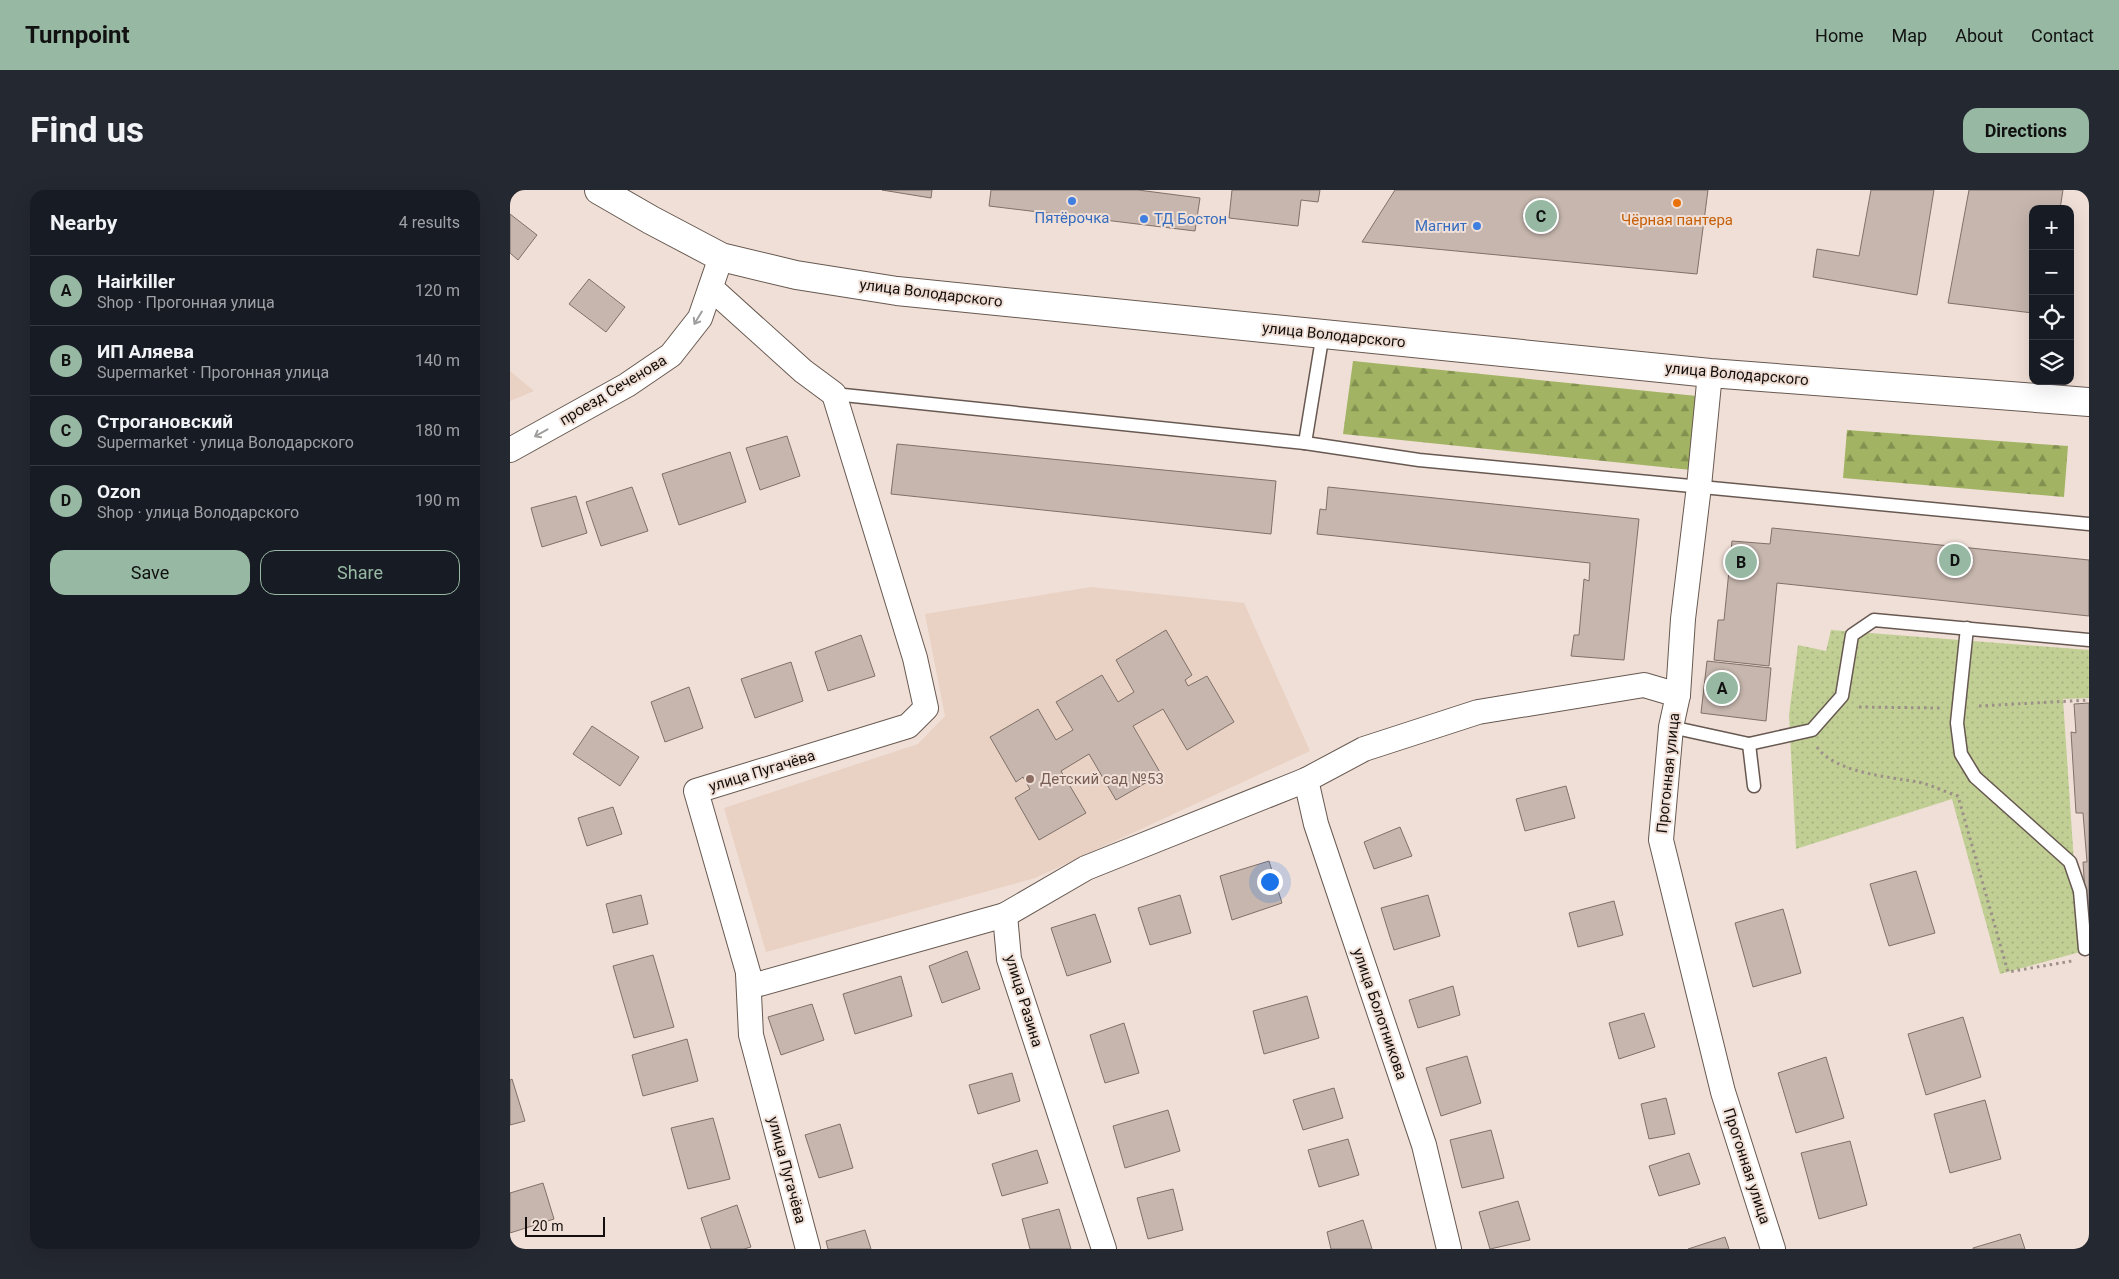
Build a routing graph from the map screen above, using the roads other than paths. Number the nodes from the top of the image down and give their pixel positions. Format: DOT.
graph roads {
  1 [pos="599,190"];
  2 [pos="721,257"];
  3 [pos="711,288"];
  4 [pos="1322,333"];
  5 [pos="1710,372"];
  6 [pos="834,394"];
  7 [pos="2089,402"];
  8 [pos="1305,443"];
  9 [pos="510,450"];
  10 [pos="1699,486"];
  11 [pos="2089,524"];
  12 [pos="1967,628"];
  13 [pos="2089,640"];
  14 [pos="1678,694"];
  15 [pos="1671,727"];
  16 [pos="1749,744"];
  17 [pos="1306,780"];
  18 [pos="1754,786"];
  19 [pos="1005,915"];
  20 [pos="2082,954"];
  21 [pos="750,980"];
  22 [pos="808,1249"];
  23 [pos="1104,1249"];
  24 [pos="1449,1249"];
  25 [pos="1773,1249"];
  1 -- 2 [label="main road, улица Володарского"];
  2 -- 3 [label="street, проезд Сеченова"];
  2 -- 4 [label="main road, улица Володарского"];
  3 -- 6 [label="street"];
  3 -- 9 [label="street, проезд Сеченова, one-way"];
  4 -- 5 [label="main road, улица Володарского"];
  4 -- 8 [label="lane"];
  5 -- 7 [label="main road, улица Володарского"];
  5 -- 10 [label="street, Прогонная улица"];
  6 -- 8 [label="lane"];
  6 -- 21 [label="street, улица Пугачёва"];
  8 -- 10 [label="lane"];
  10 -- 11 [label="lane"];
  10 -- 14 [label="street, Прогонная улица"];
  12 -- 13 [label="lane"];
  12 -- 16 [label="lane"];
  12 -- 20 [label="lane"];
  14 -- 15 [label="street, Прогонная улица"];
  14 -- 17 [label="street"];
  15 -- 16 [label="lane"];
  15 -- 25 [label="street, Прогонная улица"];
  16 -- 18 [label="lane"];
  17 -- 19 [label="street"];
  17 -- 24 [label="street, улица Болотникова"];
  19 -- 21 [label="street"];
  19 -- 23 [label="street, улица Разина"];
  21 -- 22 [label="street, улица Пугачёва"];
}
